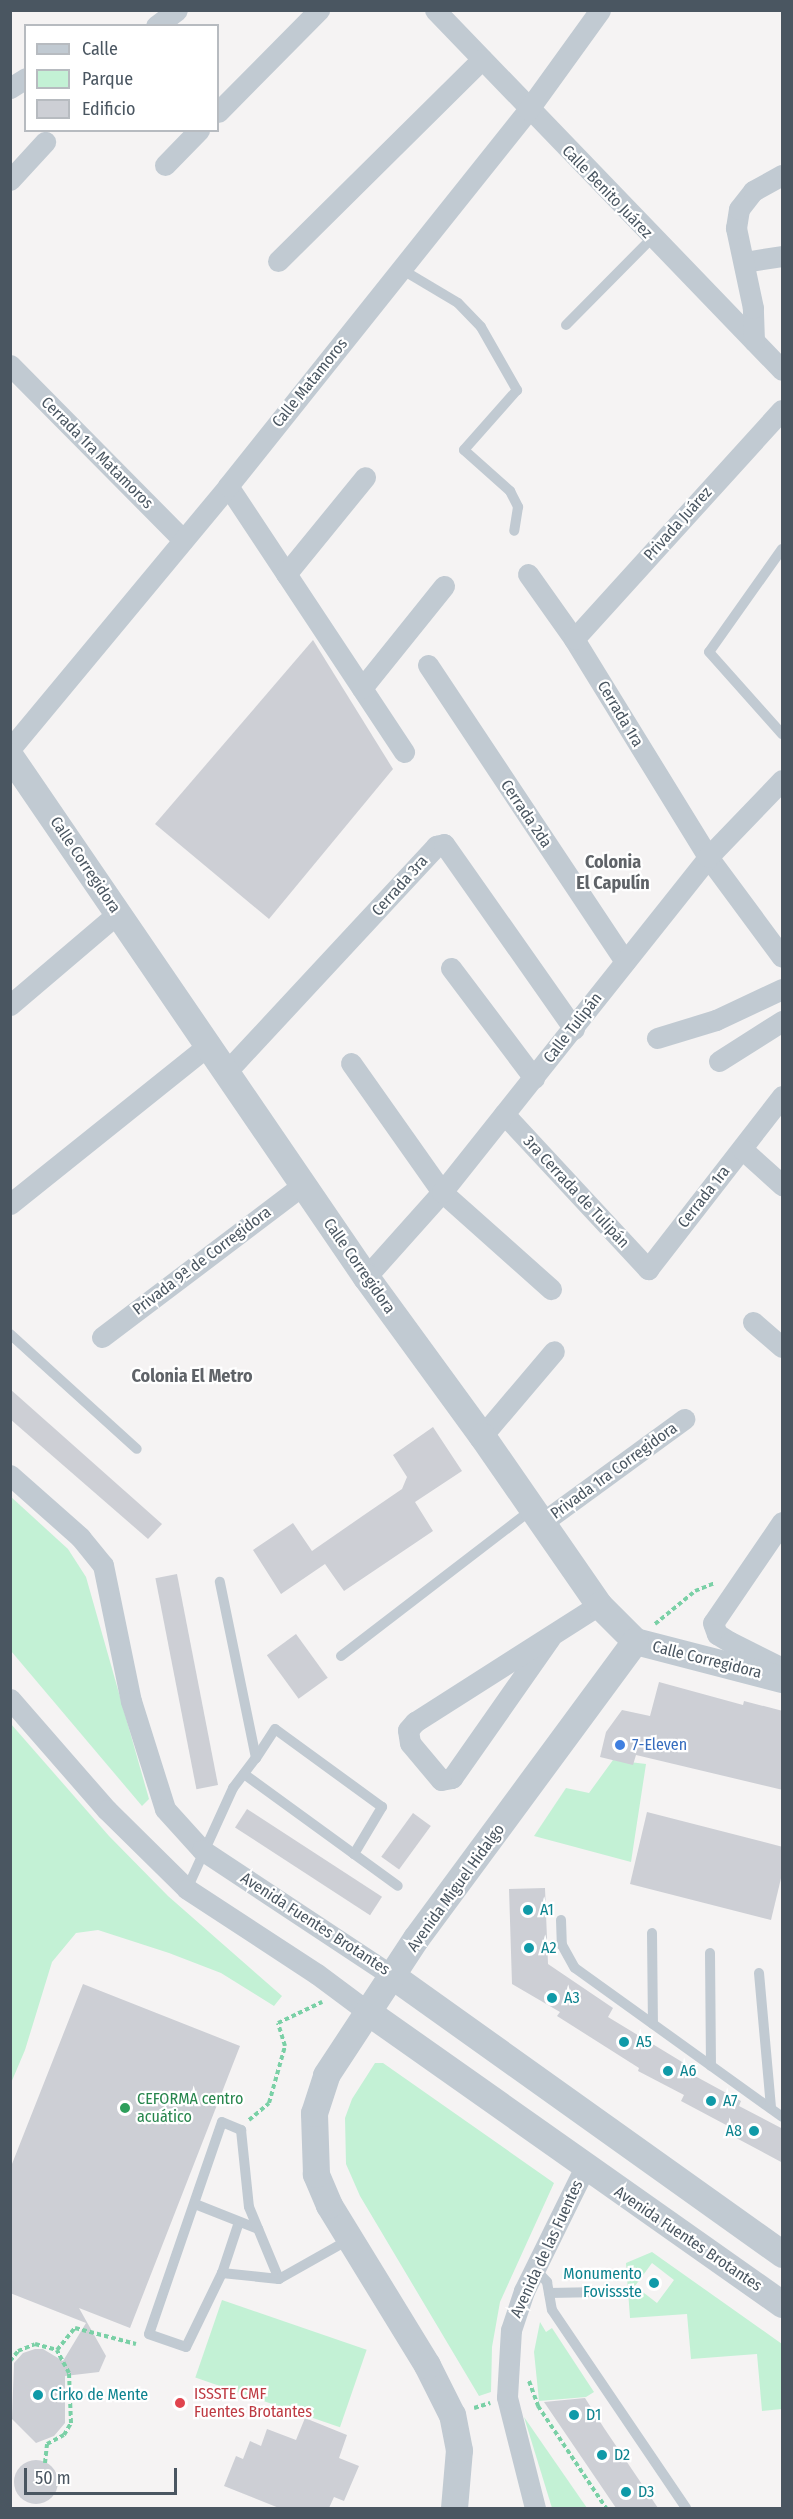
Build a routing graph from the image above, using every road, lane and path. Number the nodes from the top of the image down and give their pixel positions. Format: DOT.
graph roads {
  1 [pos="177,10"];
  2 [pos="319,10"];
  3 [pos="435,10"];
  4 [pos="600,10"];
  5 [pos="159,24"];
  6 [pos="482,59"];
  7 [pos="24,79"];
  8 [pos="10,88"];
  9 [pos="528,110"];
  10 [pos="219,111"];
  11 [pos="197,132"];
  12 [pos="45,142"];
  13 [pos="165,165"];
  14 [pos="783,175"];
  15 [pos="10,180"];
  16 [pos="652,238"];
  17 [pos="783,255"];
  18 [pos="278,261"];
  19 [pos="744,262"];
  20 [pos="401,269"];
  21 [pos="566,325"];
  22 [pos="754,341"];
  23 [pos="10,365"];
  24 [pos="783,370"];
  25 [pos="783,410"];
  26 [pos="365,477"];
  27 [pos="228,486"];
  28 [pos="514,531"];
  29 [pos="183,540"];
  30 [pos="783,549"];
  31 [pos="528,573"];
  32 [pos="286,574"];
  33 [pos="444,586"];
  34 [pos="574,639"];
  35 [pos="428,665"];
  36 [pos="362,688"];
  37 [pos="783,734"];
  38 [pos="10,749"];
  39 [pos="404,752"];
  40 [pos="10,756"];
  41 [pos="783,780"];
  42 [pos="708,857"];
  43 [pos="118,913"];
  44 [pos="783,957"];
  45 [pos="625,962"];
  46 [pos="451,968"];
  47 [pos="783,989"];
  48 [pos="10,1005"];
  49 [pos="783,1021"];
  50 [pos="574,1029"];
  51 [pos="657,1038"];
  52 [pos="210,1044"];
  53 [pos="720,1061"];
  54 [pos="351,1063"];
  55 [pos="228,1070"];
  56 [pos="534,1078"];
  57 [pos="783,1096"];
  58 [pos="504,1114"];
  59 [pos="742,1149"];
  60 [pos="303,1185"];
  61 [pos="783,1185"];
  62 [pos="442,1192"];
  63 [pos="10,1204"];
  64 [pos="648,1269"];
  65 [pos="366,1277"];
  66 [pos="550,1289"];
  67 [pos="753,1322"];
  68 [pos="10,1334"];
  69 [pos="102,1337"];
  70 [pos="783,1347"];
  71 [pos="554,1351"];
  72 [pos="684,1419"];
  73 [pos="482,1436"];
  74 [pos="137,1449"];
  75 [pos="10,1475"];
  76 [pos="539,1515"];
  77 [pos="783,1522"];
  78 [pos="744,1572"];
  79 [pos="219,1582"];
  80 [pos="599,1605"];
  81 [pos="550,1638"];
  82 [pos="640,1643"];
  83 [pos="341,1656"];
  84 [pos="783,1668"];
  85 [pos="783,1679"];
  86 [pos="10,1699"];
  87 [pos="256,1758"];
  88 [pos="244,1774"];
  89 [pos="202,1850"];
  90 [pos="354,1854"];
  91 [pos="398,1886"];
  92 [pos="187,1889"];
  93 [pos="561,1920"];
  94 [pos="652,1933"];
  95 [pos="710,1953"];
  96 [pos="759,1973"];
  97 [pos="394,1977"];
  98 [pos="342,1992"];
  99 [pos="368,2012"];
  100 [pos="653,2024"];
  101 [pos="711,2066"];
  102 [pos="771,2108"];
  103 [pos="783,2117"];
  104 [pos="241,2130"];
  105 [pos="585,2167"];
  106 [pos="195,2204"];
  107 [pos="239,2222"];
  108 [pos="258,2229"];
  109 [pos="756,2235"];
  110 [pos="350,2239"];
  111 [pos="783,2254"];
  112 [pos="731,2268"];
  113 [pos="535,2269"];
  114 [pos="222,2272"];
  115 [pos="279,2279"];
  116 [pos="588,2292"];
  117 [pos="549,2293"];
  118 [pos="783,2304"];
  119 [pos="149,2334"];
  120 [pos="57,2350"];
  121 [pos="10,2361"];
  122 [pos="529,2371"];
  123 [pos="507,2397"];
  124 [pos="452,2415"];
  125 [pos="45,2463"];
  126 [pos="454,2508"];
  127 [pos="535,2508"];
  128 [pos="606,2508"];
  129 [pos="687,2508"];
  1 -- 5 [label="street"];
  2 -- 10 [label="street"];
  3 -- 6 [label="street, Calle Benito Juárez"];
  4 -- 9 [label="street, Calle Matamoros"];
  6 -- 9 [label="street, Calle Benito Juárez"];
  6 -- 18 [label="street"];
  7 -- 8 [label="street"];
  9 -- 16 [label="street, Calle Benito Juárez"];
  9 -- 20 [label="street, Calle Matamoros"];
  11 -- 13 [label="street"];
  12 -- 15 [label="street"];
  14 -- 19 [label="street"];
  16 -- 21 [label="lane"];
  16 -- 22 [label="street, Calle Benito Juárez"];
  17 -- 19 [label="street"];
  19 -- 22 [label="street"];
  20 -- 27 [label="street, Calle Matamoros"];
  20 -- 28 [label="lane"];
  22 -- 24 [label="street, Calle Benito Juárez"];
  23 -- 29 [label="street, Cerrada 1ra Matamoros"];
  25 -- 34 [label="street, Privada Juárez"];
  26 -- 32 [label="street"];
  27 -- 29 [label="street, Calle Matamoros"];
  27 -- 32 [label="street"];
  29 -- 38 [label="street, Calle Matamoros"];
  30 -- 37 [label="lane"];
  31 -- 34 [label="street, Cerrada 1ra"];
  32 -- 36 [label="street"];
  33 -- 36 [label="street"];
  34 -- 42 [label="street, Cerrada 1ra"];
  35 -- 45 [label="street, Cerrada 2da"];
  36 -- 39 [label="street"];
  40 -- 43 [label="street, Calle Corregidora"];
  41 -- 42 [label="street, Calle Tulipán"];
  42 -- 44 [label="street, Cerrada 1ra"];
  42 -- 45 [label="street, Calle Tulipán"];
  43 -- 48 [label="street"];
  43 -- 52 [label="street, Calle Corregidora"];
  45 -- 50 [label="street, Calle Tulipán"];
  46 -- 56 [label="street"];
  47 -- 51 [label="street"];
  49 -- 53 [label="street"];
  50 -- 55 [label="street, Cerrada 3ra"];
  50 -- 56 [label="street, Calle Tulipán"];
  52 -- 55 [label="street, Calle Corregidora"];
  52 -- 63 [label="street"];
  54 -- 62 [label="street"];
  55 -- 60 [label="street, Calle Corregidora"];
  56 -- 58 [label="street, Calle Tulipán"];
  57 -- 59 [label="street, Cerrada 1ra"];
  58 -- 62 [label="street, Calle Tulipán"];
  58 -- 64 [label="street, 3ra Cerrada de Tulipán"];
  59 -- 61 [label="street"];
  59 -- 64 [label="street, Cerrada 1ra"];
  60 -- 65 [label="street, Calle Corregidora"];
  60 -- 69 [label="street, Privada 9ª de Corregidora"];
  62 -- 65 [label="street, Calle Tulipán"];
  62 -- 66 [label="street"];
  65 -- 73 [label="street, Calle Corregidora"];
  67 -- 70 [label="street"];
  68 -- 74 [label="lane"];
  71 -- 73 [label="street"];
  72 -- 76 [label="street, Privada 1ra Corregidora"];
  73 -- 76 [label="street, Calle Corregidora"];
  75 -- 89 [label="street, Avenida Fuentes Brotantes"];
  76 -- 80 [label="street, Calle Corregidora"];
  76 -- 83 [label="lane"];
  77 -- 78 [label="street"];
  78 -- 82 [label="path"];
  78 -- 84 [label="street"];
  79 -- 87 [label="lane"];
  80 -- 81 [label="street"];
  80 -- 82 [label="street, Calle Corregidora"];
  81 -- 81 [label="street"];
  82 -- 85 [label="street, Calle Corregidora"];
  82 -- 97 [label="street, Avenida Miguel Hidalgo"];
  86 -- 92 [label="street, Avenida Fuentes Brotantes"];
  87 -- 88 [label="lane"];
  87 -- 90 [label="lane"];
  88 -- 89 [label="lane"];
  88 -- 90 [label="lane"];
  89 -- 92 [label="lane"];
  89 -- 97 [label="street, Avenida Fuentes Brotantes"];
  90 -- 91 [label="lane"];
  92 -- 98 [label="street, Avenida Fuentes Brotantes"];
  93 -- 100 [label="lane"];
  94 -- 100 [label="lane"];
  95 -- 101 [label="lane"];
  96 -- 102 [label="lane"];
  97 -- 99 [label="street, Avenida Miguel Hidalgo"];
  97 -- 109 [label="street, Avenida Fuentes Brotantes"];
  98 -- 99 [label="street, Avenida Fuentes Brotantes"];
  98 -- 104 [label="path"];
  99 -- 105 [label="street, Avenida Fuentes Brotantes"];
  99 -- 110 [label="street, Avenida Miguel Hidalgo"];
  100 -- 101 [label="lane"];
  101 -- 102 [label="lane"];
  102 -- 103 [label="lane"];
  104 -- 106 [label="lane"];
  104 -- 108 [label="lane"];
  105 -- 112 [label="street, Avenida Fuentes Brotantes"];
  105 -- 113 [label="street, Avenida de las Fuentes"];
  106 -- 107 [label="lane"];
  106 -- 119 [label="lane"];
  107 -- 108 [label="lane"];
  107 -- 114 [label="lane"];
  108 -- 115 [label="lane"];
  109 -- 111 [label="street, Avenida Fuentes Brotantes"];
  109 -- 112 [label="street"];
  110 -- 115 [label="lane"];
  110 -- 124 [label="street, Avenida Miguel Hidalgo"];
  112 -- 118 [label="street, Avenida Fuentes Brotantes"];
  113 -- 117 [label="lane"];
  113 -- 123 [label="street, Avenida de las Fuentes"];
  114 -- 115 [label="lane"];
  114 -- 119 [label="lane"];
  116 -- 117 [label="lane"];
  117 -- 129 [label="lane"];
  119 -- 120 [label="path"];
  120 -- 121 [label="path"];
  120 -- 125 [label="path"];
  122 -- 128 [label="path"];
  123 -- 124 [label="path"];
  123 -- 127 [label="street, Avenida de las Fuentes"];
  124 -- 126 [label="street, Avenida Miguel Hidalgo"];
}
